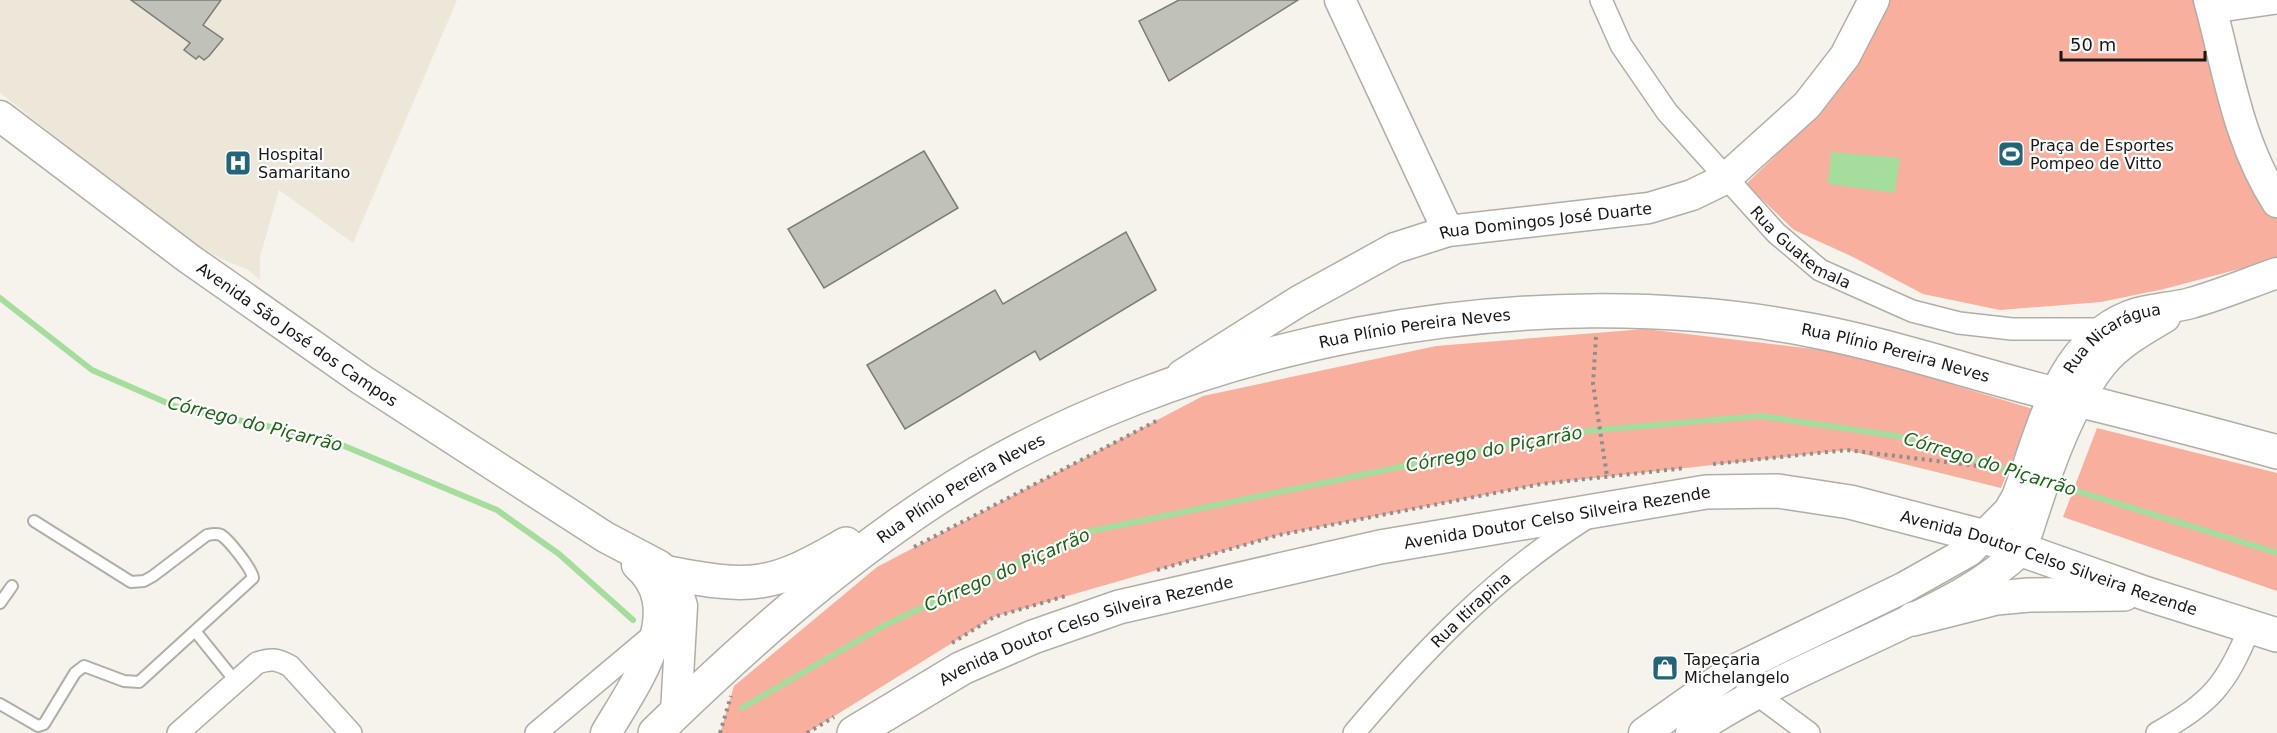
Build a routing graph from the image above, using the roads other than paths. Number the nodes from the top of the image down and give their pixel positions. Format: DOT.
graph roads {
  1 [pos="1340,0"];
  2 [pos="1600,0"];
  3 [pos="1874,0"];
  4 [pos="2277,3"];
  5 [pos="2211,6"];
  6 [pos="0,116"];
  7 [pos="1725,179"];
  8 [pos="2277,202"];
  9 [pos="1448,231"];
  10 [pos="2277,273"];
  11 [pos="2188,304"];
  12 [pos="2104,329"];
  13 [pos="1167,385"];
  14 [pos="2066,397"];
  15 [pos="2277,452"];
  16 [pos="2033,484"];
  17 [pos="1605,492"];
  18 [pos="934,500"];
  19 [pos="34,521"];
  20 [pos="605,537"];
  21 [pos="1985,537"];
  22 [pos="2022,549"];
  23 [pos="668,573"];
  24 [pos="12,586"];
  25 [pos="2147,594"];
  26 [pos="0,603"];
  27 [pos="1913,619"];
  28 [pos="195,631"];
  29 [pos="2264,631"];
  30 [pos="657,632"];
  31 [pos="1730,672"];
  32 [pos="236,682"];
  33 [pos="1756,695"];
  34 [pos="0,704"];
  35 [pos="669,726"];
  36 [pos="856,732"];
  37 [pos="178,733"];
  38 [pos="351,733"];
  39 [pos="536,733"];
  40 [pos="606,733"];
  41 [pos="1354,733"];
  42 [pos="1644,733"];
  43 [pos="1690,733"];
  44 [pos="1809,733"];
  45 [pos="2157,733"];
  1 -- 9 [label="main road"];
  2 -- 7 [label="street, Rua Guatemala"];
  3 -- 7 [label="main road, Rua Domingos José Duarte"];
  4 -- 5 [label="street"];
  5 -- 8 [label="main road"];
  6 -- 20 [label="main road, Avenida São José dos Campos"];
  7 -- 9 [label="main road, Rua Domingos José Duarte"];
  7 -- 12 [label="street, Rua Guatemala"];
  9 -- 13 [label="main road, Rua Domingos José Duarte"];
  10 -- 11 [label="main road, Rua Nicarágua"];
  11 -- 12 [label="main road, Rua Nicarágua"];
  11 -- 14 [label="main road, Rua Nicarágua"];
  12 -- 14 [label="main road, Rua Nicarágua"];
  13 -- 14 [label="main road, Rua Plínio Pereira Neves"];
  13 -- 18 [label="main road, Rua Plínio Pereira Neves"];
  14 -- 15 [label="main road, Rua Plínio Pereira Neves"];
  14 -- 16 [label="main road"];
  16 -- 21 [label="main road"];
  16 -- 22 [label="main road"];
  17 -- 21 [label="main road, Avenida Doutor Celso Silveira Rezende"];
  17 -- 36 [label="main road, Avenida Doutor Celso Silveira Rezende"];
  17 -- 41 [label="street, Rua Itirapina"];
  18 -- 23 [label="main road"];
  18 -- 35 [label="main road, Rua Plínio Pereira Neves"];
  19 -- 28 [label="lane"];
  20 -- 23 [label="main road, Avenida São José dos Campos"];
  20 -- 30 [label="main road, Avenida São José dos Campos"];
  21 -- 22 [label="main road, Avenida Doutor Celso Silveira Rezende"];
  21 -- 31 [label="main road"];
  22 -- 25 [label="main road, Avenida Doutor Celso Silveira Rezende"];
  22 -- 27 [label="main road"];
  23 -- 35 [label="main road"];
  24 -- 26 [label="lane"];
  25 -- 27 [label="main road"];
  25 -- 29 [label="main road, Avenida Doutor Celso Silveira Rezende"];
  27 -- 33 [label="main road"];
  28 -- 32 [label="lane"];
  28 -- 34 [label="lane"];
  29 -- 45 [label="street"];
  30 -- 39 [label="street"];
  30 -- 40 [label="main road, Avenida São José dos Campos"];
  31 -- 33 [label="street"];
  31 -- 42 [label="main road"];
  32 -- 37 [label="street"];
  32 -- 38 [label="street"];
  33 -- 43 [label="main road"];
  33 -- 44 [label="street"];
}
